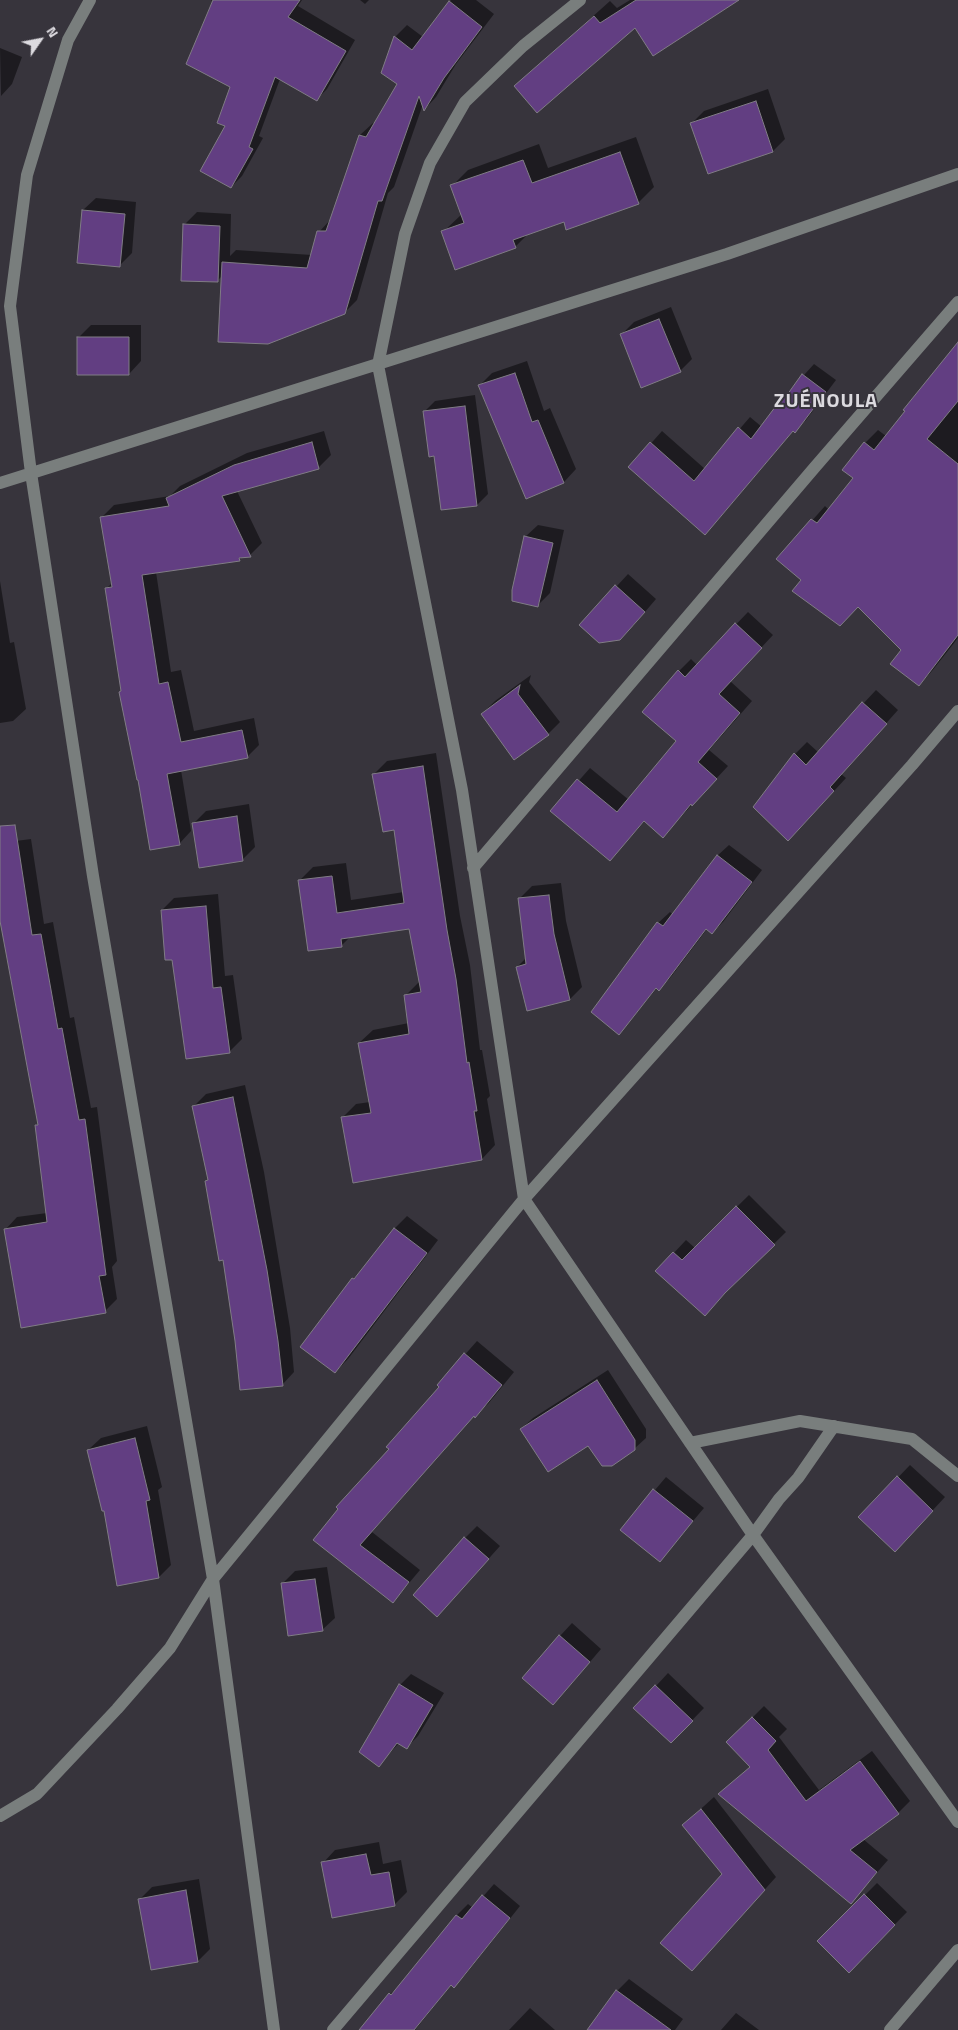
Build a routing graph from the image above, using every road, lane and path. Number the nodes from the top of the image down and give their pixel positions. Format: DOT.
graph roads {
  1 [pos="90,0"];
  2 [pos="580,0"];
  3 [pos="958,174"];
  4 [pos="958,302"];
  5 [pos="378,365"];
  6 [pos="31,473"];
  7 [pos="0,483"];
  8 [pos="958,711"];
  9 [pos="473,868"];
  10 [pos="524,1199"];
  11 [pos="834,1426"];
  12 [pos="690,1443"];
  13 [pos="958,1476"];
  14 [pos="753,1536"];
  15 [pos="213,1579"];
  16 [pos="0,1816"];
  17 [pos="958,1822"];
  18 [pos="958,1950"];
  19 [pos="274,2030"];
  20 [pos="333,2030"];
  21 [pos="890,2030"];
  1 -- 6 [label="street"];
  2 -- 5 [label="street"];
  3 -- 5 [label="street"];
  4 -- 9 [label="street"];
  5 -- 6 [label="street"];
  5 -- 9 [label="street"];
  6 -- 7 [label="street"];
  6 -- 15 [label="street"];
  8 -- 10 [label="street"];
  9 -- 10 [label="street"];
  10 -- 12 [label="street"];
  10 -- 15 [label="street"];
  11 -- 12 [label="street"];
  11 -- 13 [label="street"];
  11 -- 14 [label="street"];
  12 -- 14 [label="street"];
  14 -- 17 [label="street"];
  14 -- 20 [label="street"];
  15 -- 16 [label="street"];
  15 -- 19 [label="street"];
  18 -- 21 [label="street"];
}
